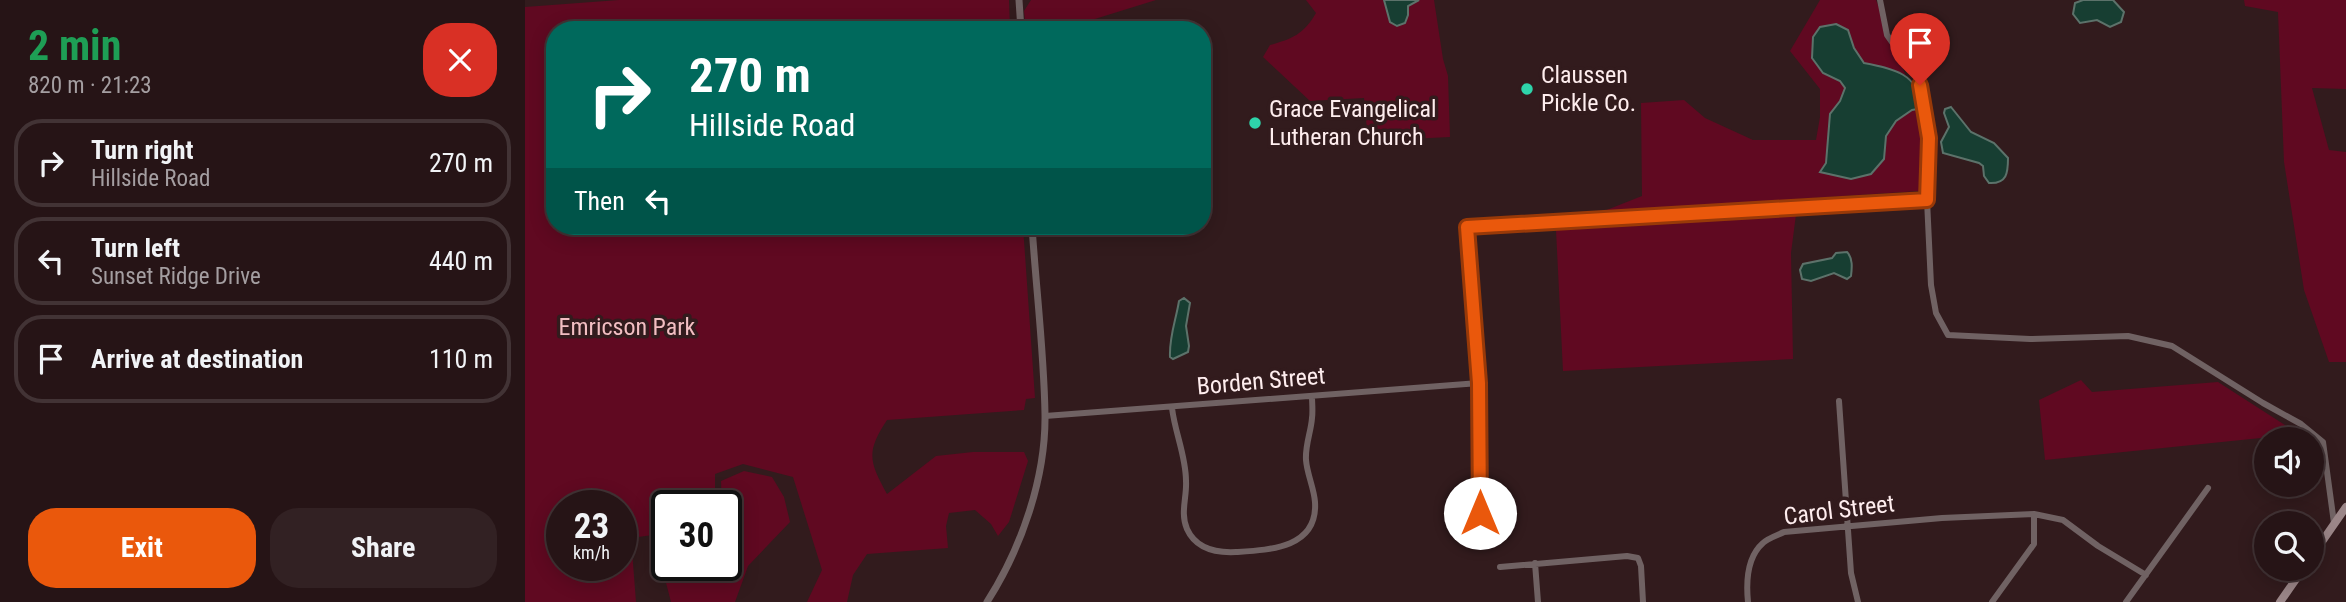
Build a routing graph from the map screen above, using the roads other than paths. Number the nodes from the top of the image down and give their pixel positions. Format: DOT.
graph roads {
  1 [pos="1019,0"];
  2 [pos="1880,0"];
  3 [pos="1020,21"];
  4 [pos="1927,200"];
  5 [pos="1033,235"];
  6 [pos="1479,383"];
  7 [pos="1312,396"];
  8 [pos="1839,401"];
  9 [pos="1172,408"];
  10 [pos="1045,416"];
  11 [pos="2209,488"];
  12 [pos="2346,507"];
  13 [pos="1480,513"];
  14 [pos="2034,514"];
  15 [pos="2335,523"];
  16 [pos="1849,527"];
  17 [pos="2324,539"];
  18 [pos="1535,563"];
  19 [pos="1500,567"];
  20 [pos="2146,575"];
  21 [pos="2296,581"];
  22 [pos="2283,601"];
  23 [pos="987,602"];
  24 [pos="1538,602"];
  25 [pos="1643,602"];
  26 [pos="1748,602"];
  27 [pos="1858,602"];
  28 [pos="1992,602"];
  29 [pos="2126,602"];
  1 -- 3 [label="street"];
  2 -- 4 [label="street"];
  4 -- 6 [label="street"];
  4 -- 15 [label="street"];
  5 -- 10 [label="street"];
  6 -- 7 [label="street, Borden Street"];
  6 -- 13 [label="street"];
  7 -- 9 [label="street, Borden Street"];
  7 -- 9 [label="street"];
  8 -- 16 [label="street"];
  9 -- 10 [label="street, Borden Street"];
  10 -- 23 [label="street"];
  11 -- 20 [label="street"];
  12 -- 15 [label="main road"];
  14 -- 16 [label="street, Carol Street"];
  14 -- 20 [label="street, Carol Street"];
  14 -- 28 [label="street"];
  15 -- 17 [label="main road"];
  16 -- 26 [label="street, Carol Street"];
  16 -- 27 [label="street"];
  18 -- 19 [label="street"];
  18 -- 24 [label="street"];
  18 -- 25 [label="street"];
  20 -- 29 [label="street"];
  21 -- 22 [label="main road"];
}
